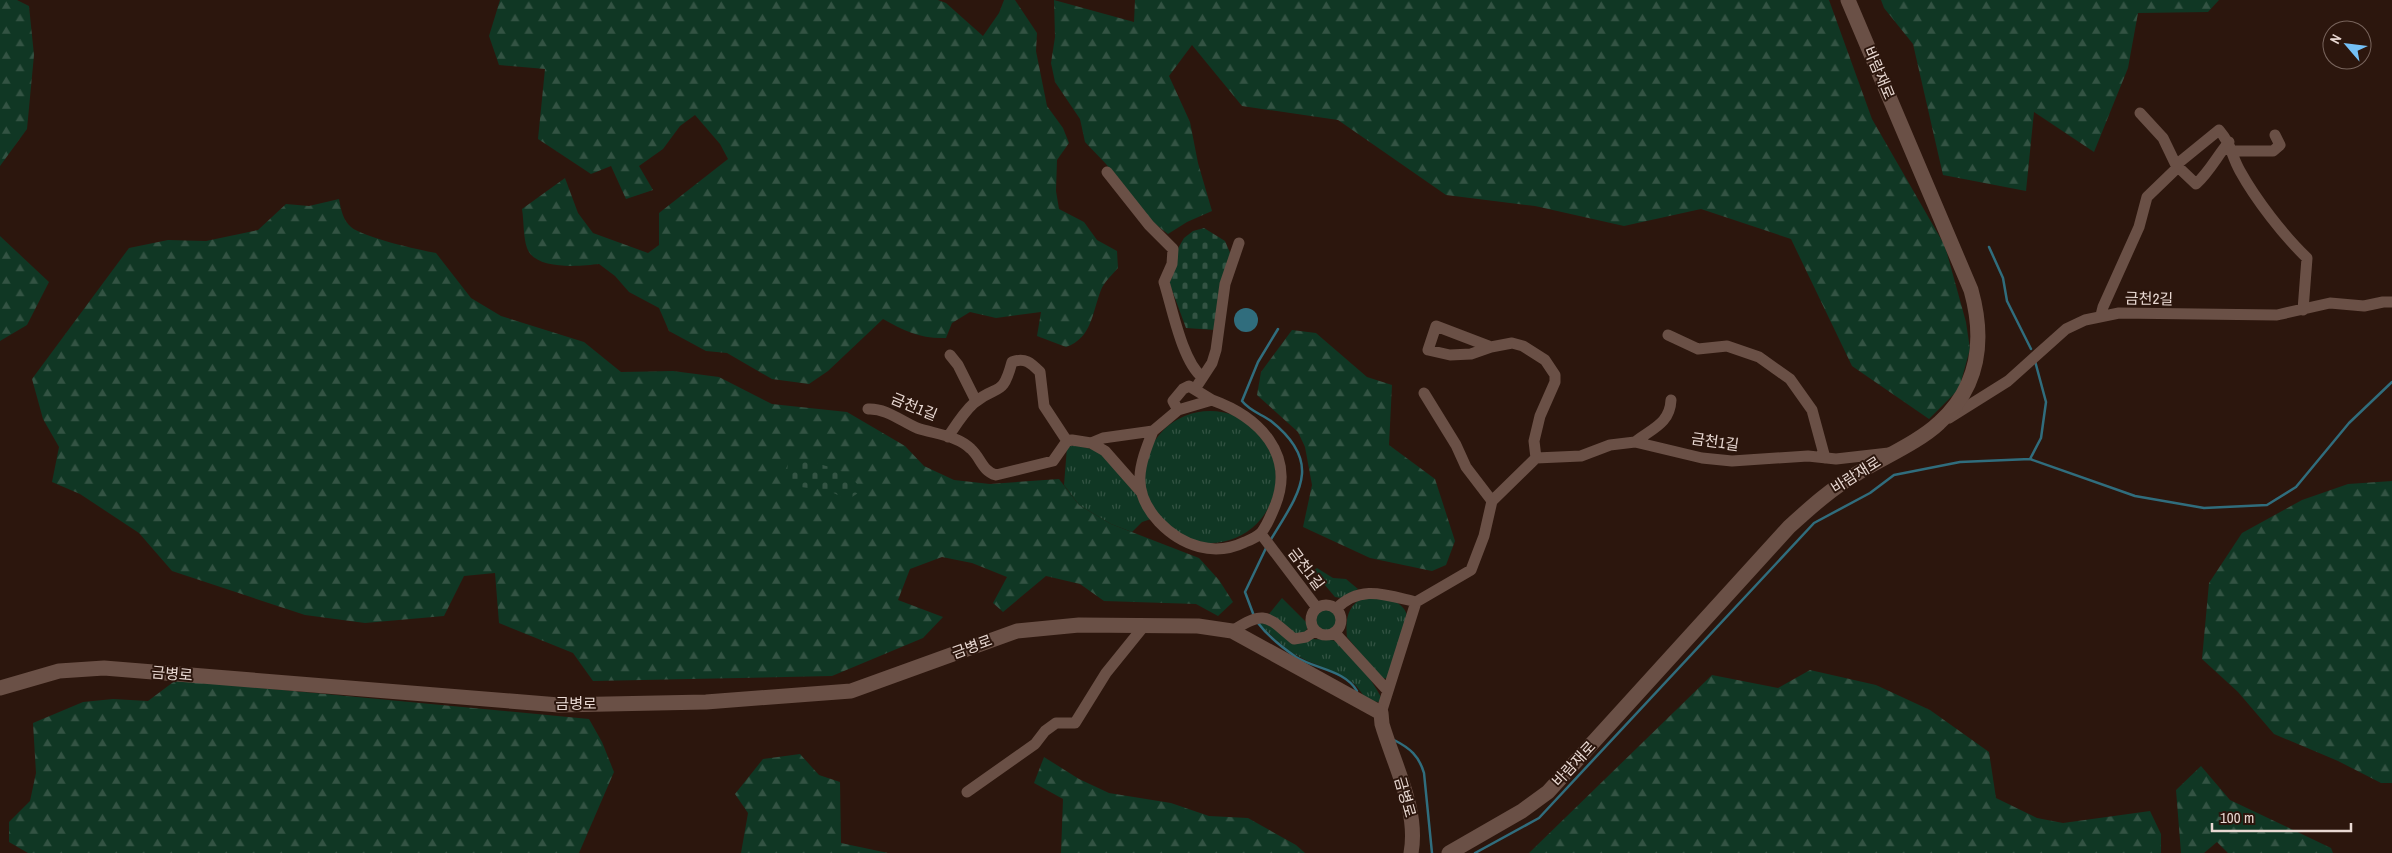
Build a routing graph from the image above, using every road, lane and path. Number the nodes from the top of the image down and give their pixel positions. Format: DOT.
graph roads {
  1 [pos="1848,0"];
  2 [pos="2140,114"];
  3 [pos="2275,135"];
  4 [pos="2230,147"];
  5 [pos="2176,165"];
  6 [pos="1107,172"];
  7 [pos="1240,243"];
  8 [pos="2392,302"];
  9 [pos="2303,310"];
  10 [pos="2101,315"];
  11 [pos="1668,335"];
  12 [pos="1490,347"];
  13 [pos="950,355"];
  14 [pos="1202,377"];
  15 [pos="1195,389"];
  16 [pos="1424,393"];
  17 [pos="1212,400"];
  18 [pos="1671,400"];
  19 [pos="976,402"];
  20 [pos="868,409"];
  21 [pos="1178,410"];
  22 [pos="1938,424"];
  23 [pos="1153,431"];
  24 [pos="948,437"];
  25 [pos="1067,441"];
  26 [pos="1635,442"];
  27 [pos="1091,443"];
  28 [pos="1892,453"];
  29 [pos="1536,458"];
  30 [pos="1825,458"];
  31 [pos="1142,493"];
  32 [pos="1492,501"];
  33 [pos="1262,536"];
  34 [pos="1416,602"];
  35 [pos="1317,608"];
  36 [pos="1336,609"];
  37 [pos="1144,626"];
  38 [pos="1232,631"];
  39 [pos="1315,631"];
  40 [pos="1335,632"];
  41 [pos="0,688"];
  42 [pos="1388,691"];
  43 [pos="1381,719"];
  44 [pos="967,792"];
  45 [pos="1411,853"];
  46 [pos="1449,853"];
  1 -- 22 [label="street, 바람재로"];
  2 -- 5 [label="street"];
  3 -- 4 [label="street"];
  4 -- 5 [label="street"];
  4 -- 5 [label="street"];
  4 -- 9 [label="street"];
  5 -- 10 [label="street"];
  6 -- 14 [label="street"];
  7 -- 14 [label="street"];
  8 -- 9 [label="street, 금천2길"];
  9 -- 10 [label="street, 금천2길"];
  10 -- 22 [label="street, 금천2길"];
  11 -- 30 [label="street"];
  12 -- 12 [label="street"];
  12 -- 29 [label="street"];
  13 -- 19 [label="street"];
  14 -- 15 [label="street"];
  15 -- 17 [label="street"];
  15 -- 21 [label="street"];
  16 -- 32 [label="street"];
  17 -- 21 [label="street"];
  17 -- 33 [label="street"];
  18 -- 26 [label="street"];
  19 -- 24 [label="street, 금천1길"];
  19 -- 25 [label="street, 금천1길"];
  20 -- 24 [label="street, 금천1길"];
  21 -- 23 [label="street"];
  22 -- 28 [label="street, 바람재로"];
  23 -- 27 [label="street"];
  23 -- 31 [label="street"];
  24 -- 25 [label="street, 금천1길"];
  25 -- 27 [label="street"];
  26 -- 29 [label="street, 금천1길"];
  26 -- 30 [label="street, 금천1길"];
  27 -- 31 [label="street"];
  28 -- 30 [label="street, 금천1길"];
  28 -- 46 [label="street, 바람재로"];
  29 -- 32 [label="street"];
  31 -- 33 [label="street"];
  32 -- 34 [label="street"];
  33 -- 35 [label="street, 금천1길"];
  34 -- 36 [label="street"];
  34 -- 42 [label="street"];
  35 -- 36 [label="street"];
  35 -- 39 [label="street"];
  36 -- 40 [label="street"];
  37 -- 38 [label="street, 금병로"];
  37 -- 41 [label="street, 금병로"];
  37 -- 44 [label="street"];
  38 -- 39 [label="street"];
  38 -- 43 [label="street, 금병로"];
  39 -- 40 [label="street"];
  40 -- 42 [label="street"];
  42 -- 43 [label="street"];
  43 -- 45 [label="street, 금병로"];
}
